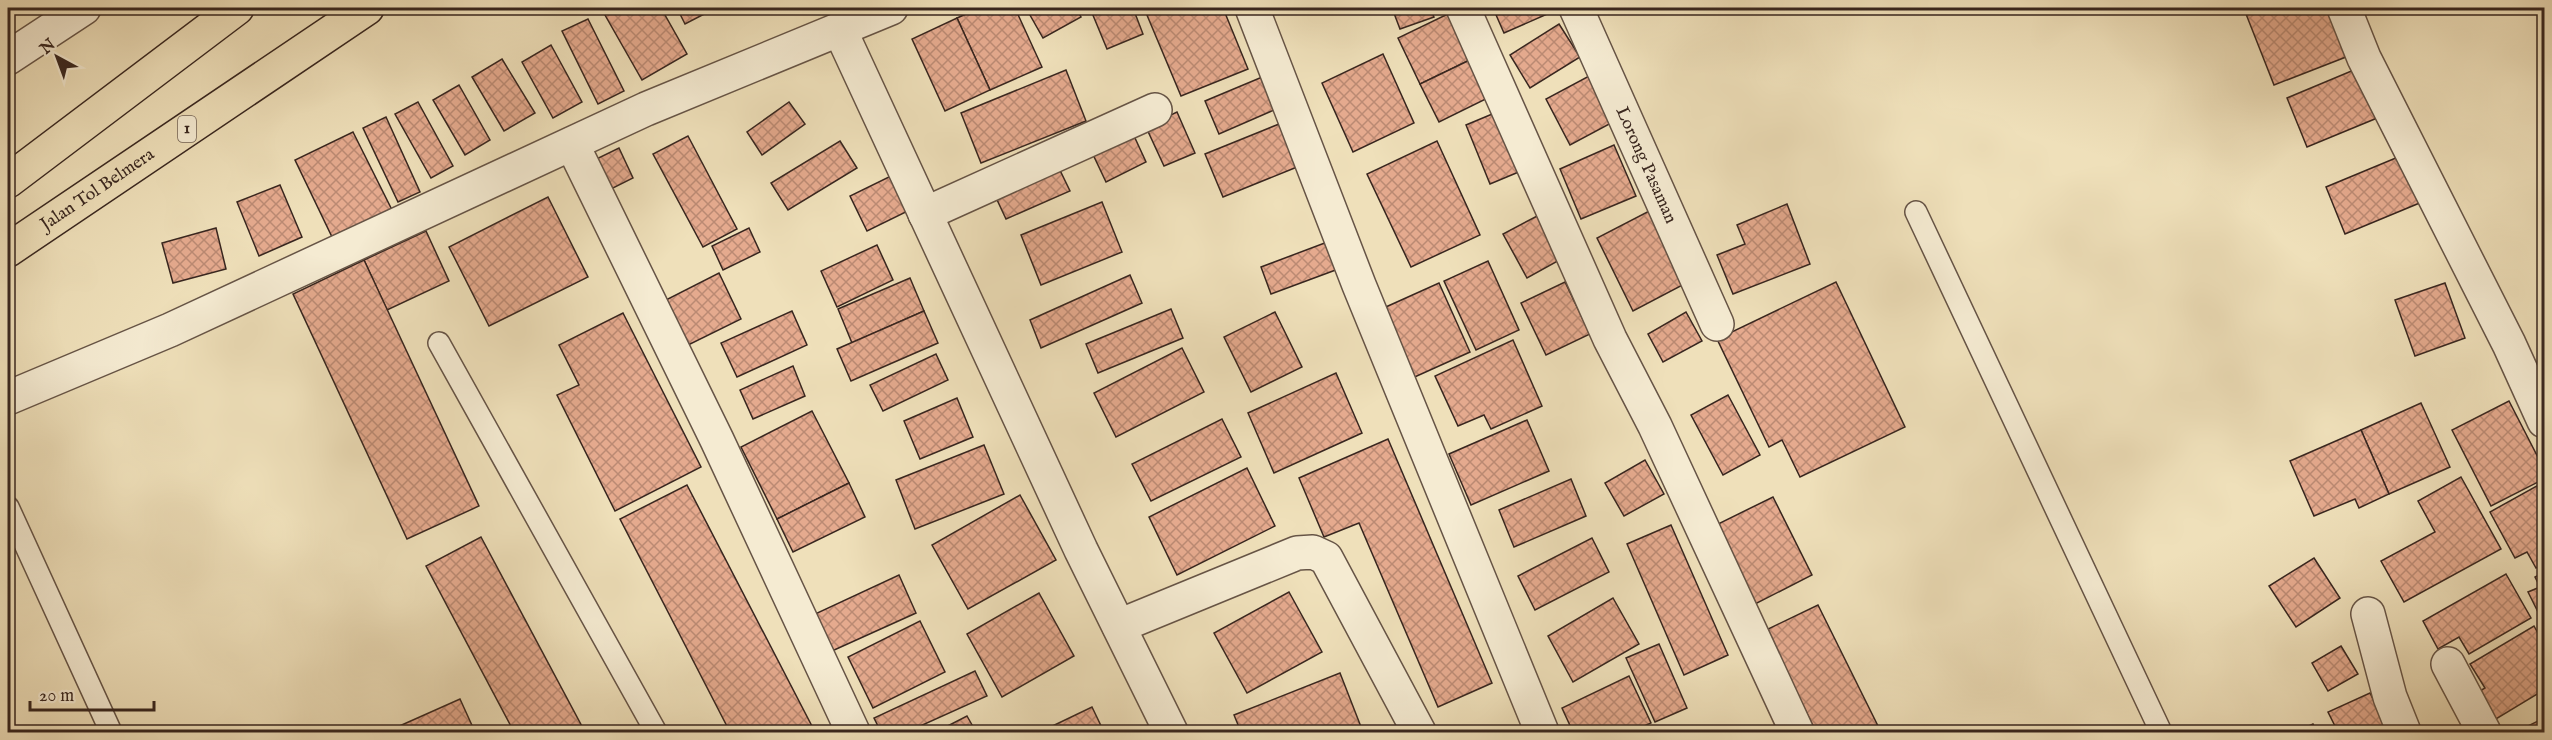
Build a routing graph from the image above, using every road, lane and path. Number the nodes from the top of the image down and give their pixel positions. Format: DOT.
graph roads {
  1 [pos="84,8"];
  2 [pos="237,8"];
  3 [pos="367,8"];
  4 [pos="891,8"];
  5 [pos="1252,8"];
  6 [pos="1463,8"];
  7 [pos="1576,8"];
  8 [pos="2344,8"];
  9 [pos="840,30"];
  10 [pos="8,58"];
  11 [pos="1155,110"];
  12 [pos="572,144"];
  13 [pos="8,181"];
  14 [pos="1916,212"];
  15 [pos="925,214"];
  16 [pos="8,250"];
  17 [pos="1717,324"];
  18 [pos="439,343"];
  19 [pos="8,398"];
  20 [pos="2544,421"];
  21 [pos="8,507"];
  22 [pos="2368,614"];
  23 [pos="1119,626"];
  24 [pos="2448,664"];
  25 [pos="111,732"];
  26 [pos="656,732"];
  27 [pos="853,732"];
  28 [pos="1171,732"];
  29 [pos="1419,732"];
  30 [pos="1542,732"];
  31 [pos="1797,732"];
  32 [pos="2161,732"];
  33 [pos="2404,732"];
  34 [pos="2484,732"];
  1 -- 10 [label="street"];
  2 -- 13 [label="highway"];
  3 -- 16 [label="highway, Jalan Tol Belmera / 1"];
  4 -- 9 [label="street"];
  5 -- 30 [label="street"];
  6 -- 31 [label="street"];
  7 -- 17 [label="street, Lorong Pasaman"];
  8 -- 20 [label="street"];
  9 -- 12 [label="street"];
  9 -- 15 [label="street"];
  11 -- 15 [label="street"];
  12 -- 19 [label="street"];
  12 -- 27 [label="street"];
  14 -- 32 [label="lane"];
  15 -- 23 [label="street"];
  18 -- 26 [label="lane"];
  21 -- 25 [label="lane"];
  22 -- 33 [label="street"];
  23 -- 28 [label="street"];
  23 -- 29 [label="street"];
  24 -- 34 [label="street"];
}
